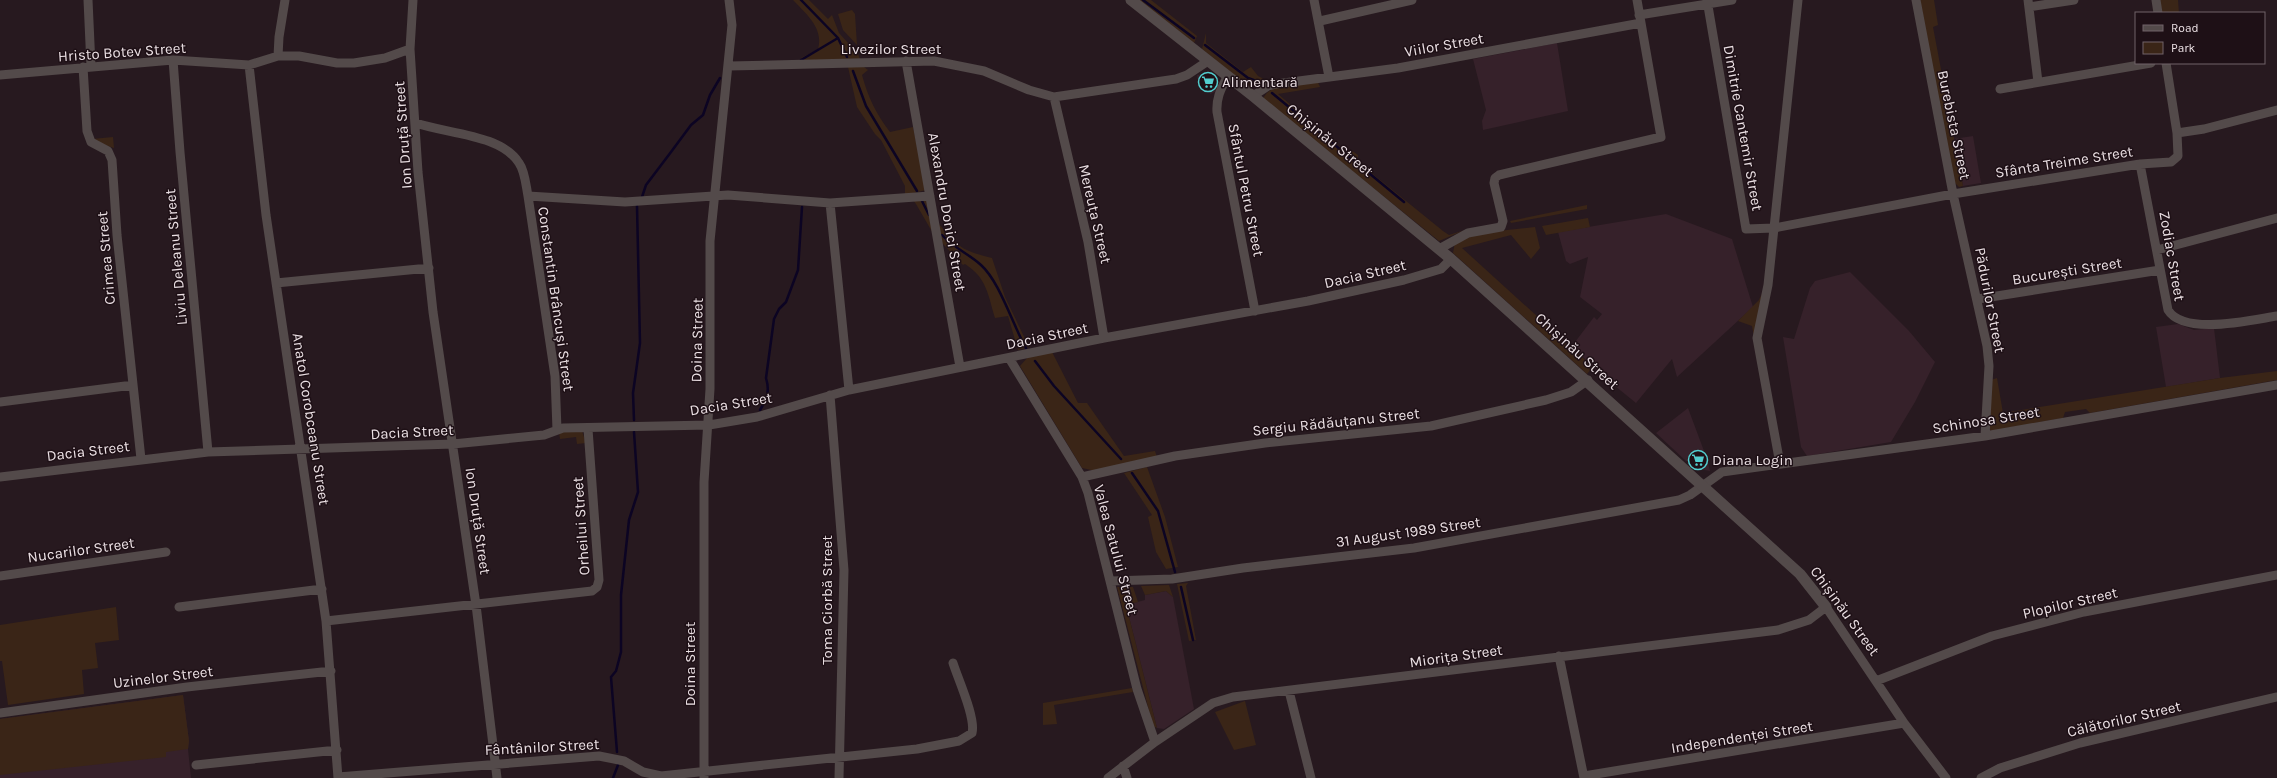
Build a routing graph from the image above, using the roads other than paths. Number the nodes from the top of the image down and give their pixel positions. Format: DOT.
graph roads {
  1 [pos="88,0"];
  2 [pos="285,0"];
  3 [pos="413,0"];
  4 [pos="729,0"];
  5 [pos="1131,0"];
  6 [pos="1314,0"];
  7 [pos="1412,0"];
  8 [pos="1637,0"];
  9 [pos="1732,0"];
  10 [pos="1798,0"];
  11 [pos="1916,0"];
  12 [pos="2074,0"];
  13 [pos="2156,0"];
  14 [pos="1708,2"];
  15 [pos="2028,4"];
  16 [pos="2158,12"];
  17 [pos="1640,19"];
  18 [pos="1320,21"];
  19 [pos="410,50"];
  20 [pos="278,56"];
  21 [pos="173,60"];
  22 [pos="906,61"];
  23 [pos="1208,61"];
  24 [pos="249,64"];
  25 [pos="2146,64"];
  26 [pos="2166,64"];
  27 [pos="729,66"];
  28 [pos="87,67"];
  29 [pos="0,75"];
  30 [pos="1227,77"];
  31 [pos="1329,77"];
  32 [pos="2038,82"];
  33 [pos="2000,89"];
  34 [pos="1253,96"];
  35 [pos="1054,97"];
  36 [pos="2277,110"];
  37 [pos="416,123"];
  38 [pos="2177,133"];
  39 [pos="2140,164"];
  40 [pos="1953,194"];
  41 [pos="528,196"];
  42 [pos="713,196"];
  43 [pos="930,196"];
  44 [pos="830,203"];
  45 [pos="2277,218"];
  46 [pos="1774,228"];
  47 [pos="1440,249"];
  48 [pos="2157,250"];
  49 [pos="1452,259"];
  50 [pos="429,268"];
  51 [pos="2160,270"];
  52 [pos="276,283"];
  53 [pos="1978,299"];
  54 [pos="1254,311"];
  55 [pos="2277,316"];
  56 [pos="1104,338"];
  57 [pos="1009,358"];
  58 [pos="960,367"];
  59 [pos="1588,380"];
  60 [pos="133,385"];
  61 [pos="2277,385"];
  62 [pos="849,390"];
  63 [pos="830,395"];
  64 [pos="0,402"];
  65 [pos="709,425"];
  66 [pos="588,429"];
  67 [pos="557,430"];
  68 [pos="1985,436"];
  69 [pos="453,444"];
  70 [pos="301,448"];
  71 [pos="208,452"];
  72 [pos="141,459"];
  73 [pos="1780,464"];
  74 [pos="0,476"];
  75 [pos="1082,477"];
  76 [pos="1703,485"];
  77 [pos="166,552"];
  78 [pos="2277,575"];
  79 [pos="0,576"];
  80 [pos="1111,581"];
  81 [pos="322,589"];
  82 [pos="476,604"];
  83 [pos="178,607"];
  84 [pos="1826,607"];
  85 [pos="326,621"];
  86 [pos="1559,656"];
  87 [pos="953,663"];
  88 [pos="331,671"];
  89 [pos="1876,681"];
  90 [pos="1289,691"];
  91 [pos="2277,697"];
  92 [pos="0,713"];
  93 [pos="1904,723"];
  94 [pos="1155,742"];
  95 [pos="337,750"];
  96 [pos="840,756"];
  97 [pos="496,763"];
  98 [pos="196,765"];
  99 [pos="1124,766"];
  100 [pos="704,775"];
  101 [pos="1584,777"];
  102 [pos="338,778"];
  103 [pos="497,778"];
  104 [pos="839,778"];
  105 [pos="1108,778"];
  106 [pos="1127,778"];
  107 [pos="1311,778"];
  108 [pos="1946,778"];
  109 [pos="1981,778"];
  1 -- 28 [label="street, Crimea Street"];
  2 -- 20 [label="street"];
  3 -- 19 [label="street, Ion Druță Street"];
  4 -- 27 [label="street, Doina Street"];
  5 -- 23 [label="street, Chișinău Street"];
  6 -- 18 [label="street"];
  7 -- 18 [label="street"];
  8 -- 17 [label="street"];
  9 -- 14 [label="street"];
  10 -- 46 [label="street"];
  11 -- 40 [label="street, Burebista Street"];
  12 -- 15 [label="street"];
  13 -- 16 [label="street"];
  14 -- 17 [label="street"];
  14 -- 46 [label="street, Dimitrie Cantemir Street"];
  15 -- 32 [label="street"];
  17 -- 31 [label="street, Viilor Street"];
  17 -- 47 [label="street"];
  18 -- 31 [label="street"];
  19 -- 20 [label="street, Hristo Botev Street"];
  19 -- 37 [label="street, Ion Druță Street"];
  20 -- 24 [label="street, Hristo Botev Street"];
  21 -- 24 [label="street, Hristo Botev Street"];
  21 -- 28 [label="street, Hristo Botev Street"];
  21 -- 71 [label="street, Liviu Deleanu Street"];
  22 -- 27 [label="street, Livezilor Street"];
  22 -- 35 [label="street, Livezilor Street"];
  22 -- 43 [label="street, Alexandru Donici Street"];
  23 -- 30 [label="street, Chișinău Street"];
  23 -- 35 [label="street, Livezilor Street"];
  24 -- 52 [label="street, Anatol Corobceanu Street"];
  25 -- 32 [label="street"];
  26 -- 38 [label="street"];
  27 -- 42 [label="street, Doina Street"];
  28 -- 29 [label="street, Hristo Botev Street"];
  28 -- 60 [label="street, Crimea Street"];
  30 -- 34 [label="street, Chișinău Street"];
  30 -- 54 [label="street, Sfântul Petru Street"];
  31 -- 34 [label="street, Viilor Street"];
  32 -- 33 [label="street"];
  34 -- 47 [label="street, Chișinău Street"];
  35 -- 56 [label="street, Mereuța Street"];
  36 -- 38 [label="street"];
  37 -- 41 [label="street, Constantin Brâncuși Street"];
  37 -- 50 [label="street, Ion Druță Street"];
  38 -- 39 [label="street, Sfânta Treime Street"];
  39 -- 40 [label="street, Sfânta Treime Street"];
  39 -- 48 [label="street, Zodiac Street"];
  40 -- 46 [label="street, Burebista Street"];
  40 -- 53 [label="street, Pădurilor Street"];
  41 -- 42 [label="street"];
  41 -- 67 [label="street, Constantin Brâncuși Street"];
  42 -- 44 [label="street"];
  42 -- 65 [label="street, Doina Street"];
  43 -- 44 [label="street"];
  43 -- 58 [label="street, Alexandru Donici Street"];
  44 -- 62 [label="street"];
  45 -- 48 [label="street"];
  46 -- 73 [label="street"];
  47 -- 49 [label="street, Chișinău Street"];
  48 -- 51 [label="street, Zodiac Street"];
  49 -- 54 [label="street, Dacia Street"];
  49 -- 59 [label="street, Chișinău Street"];
  50 -- 52 [label="street"];
  50 -- 69 [label="street, Ion Druță Street"];
  51 -- 53 [label="street, București Street"];
  51 -- 55 [label="street, Zodiac Street"];
  52 -- 70 [label="street, Anatol Corobceanu Street"];
  53 -- 68 [label="street, Pădurilor Street"];
  54 -- 56 [label="street, Dacia Street"];
  56 -- 57 [label="street, Dacia Street"];
  57 -- 58 [label="street, Dacia Street"];
  57 -- 75 [label="street, Valea Satului Street"];
  58 -- 62 [label="street, Dacia Street"];
  59 -- 75 [label="street, Sergiu Rădăuțanu Street"];
  59 -- 76 [label="street, Chișinău Street"];
  60 -- 64 [label="street"];
  60 -- 72 [label="street, Crimea Street"];
  61 -- 68 [label="street, Schinosa Street"];
  62 -- 63 [label="street, Dacia Street"];
  63 -- 65 [label="street, Dacia Street"];
  63 -- 96 [label="street, Toma Ciorbă Street"];
  65 -- 66 [label="street, Dacia Street"];
  65 -- 100 [label="street, Doina Street"];
  66 -- 67 [label="street, Dacia Street"];
  66 -- 82 [label="street, Orheilui Street"];
  67 -- 69 [label="street, Dacia Street"];
  68 -- 73 [label="street, Schinosa Street"];
  69 -- 70 [label="street, Dacia Street"];
  69 -- 82 [label="street, Ion Druță Street"];
  70 -- 71 [label="street, Dacia Street"];
  70 -- 81 [label="street, Anatol Corobceanu Street"];
  71 -- 72 [label="street, Dacia Street"];
  72 -- 74 [label="street, Dacia Street"];
  73 -- 76 [label="street, Schinosa Street"];
  75 -- 80 [label="street, Valea Satului Street"];
  76 -- 80 [label="street, 31 August 1989 Street"];
  76 -- 84 [label="street, Chișinău Street"];
  77 -- 79 [label="street, Nucarilor Street"];
  78 -- 89 [label="street, Plopilor Street"];
  80 -- 94 [label="street, Valea Satului Street"];
  81 -- 83 [label="street"];
  81 -- 85 [label="street, Anatol Corobceanu Street"];
  82 -- 85 [label="street, Orheilui Street"];
  82 -- 97 [label="street, Ion Druță Street"];
  84 -- 86 [label="street, Miorița Street"];
  84 -- 89 [label="street, Chișinău Street"];
  85 -- 88 [label="street, Anatol Corobceanu Street"];
  86 -- 90 [label="street, Miorița Street"];
  86 -- 101 [label="street"];
  87 -- 96 [label="street"];
  88 -- 92 [label="street, Uzinelor Street"];
  88 -- 95 [label="street, Anatol Corobceanu Street"];
  89 -- 93 [label="street, Chișinău Street"];
  90 -- 94 [label="street, Miorița Street"];
  90 -- 107 [label="street"];
  91 -- 109 [label="street, Călătorilor Street"];
  93 -- 101 [label="street, Independenței Street"];
  93 -- 108 [label="street, Chișinău Street"];
  94 -- 99 [label="street, Miorița Street"];
  95 -- 98 [label="street"];
  95 -- 102 [label="street, Anatol Corobceanu Street"];
  96 -- 100 [label="street, Fântânilor Street"];
  96 -- 104 [label="street, Toma Ciorbă Street"];
  97 -- 100 [label="street, Fântânilor Street"];
  97 -- 102 [label="street, Fântânilor Street"];
  97 -- 103 [label="street, Ion Druță Street"];
  99 -- 105 [label="street, Miorița Street"];
  99 -- 106 [label="street"];
}
